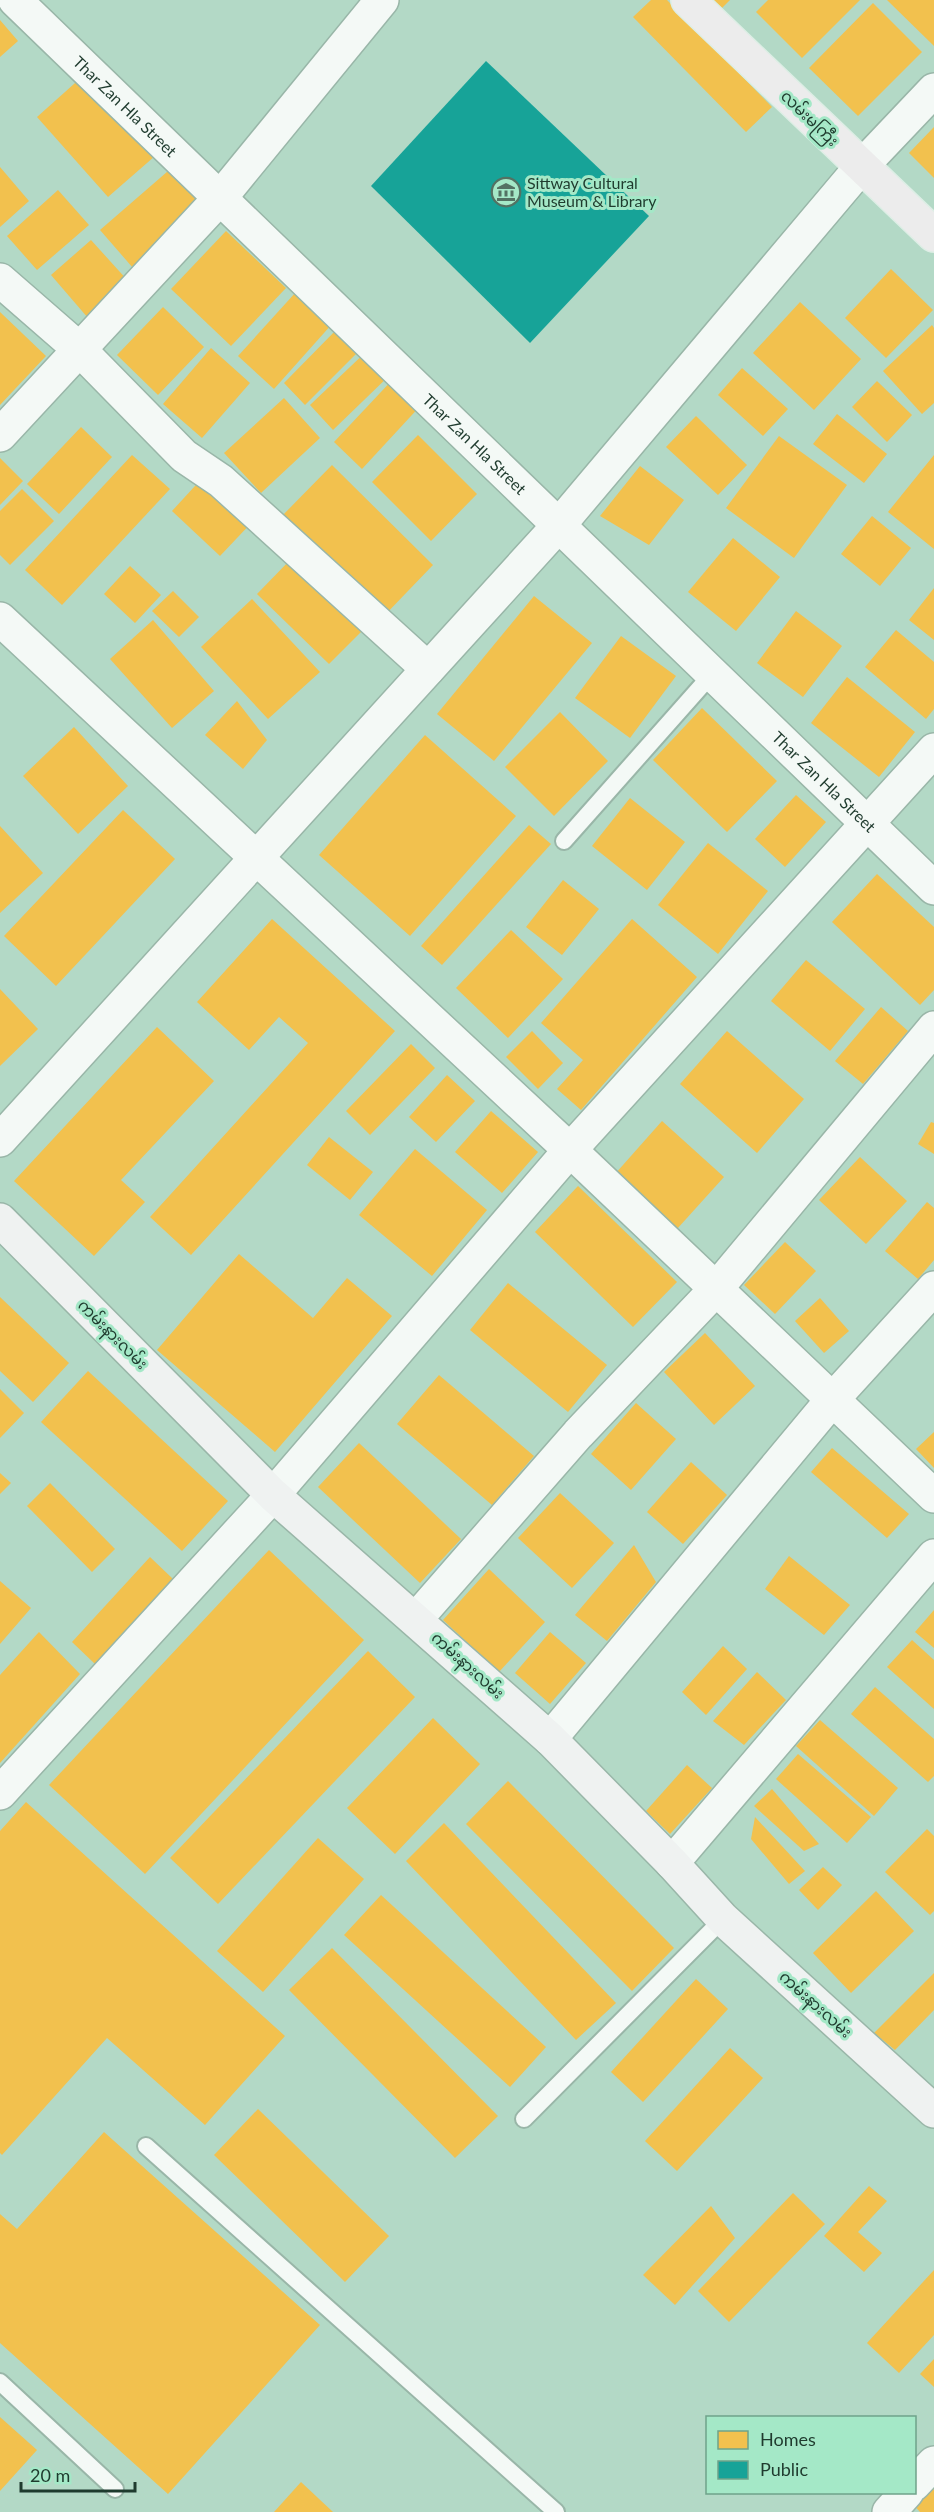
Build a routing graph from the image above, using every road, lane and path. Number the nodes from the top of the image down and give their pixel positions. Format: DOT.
graph roads {
  1 [pos="15,0"];
  2 [pos="382,0"];
  3 [pos="688,0"];
  4 [pos="934,90"];
  5 [pos="861,168"];
  6 [pos="220,198"];
  7 [pos="934,235"];
  8 [pos="0,280"];
  9 [pos="78,348"];
  10 [pos="0,435"];
  11 [pos="560,525"];
  12 [pos="0,619"];
  13 [pos="428,669"];
  14 [pos="712,674"];
  15 [pos="934,750"];
  16 [pos="865,823"];
  17 [pos="564,841"];
  18 [pos="258,858"];
  19 [pos="934,888"];
  20 [pos="934,1028"];
  21 [pos="0,1140"];
  22 [pos="570,1150"];
  23 [pos="0,1220"];
  24 [pos="934,1288"];
  25 [pos="716,1289"];
  26 [pos="832,1400"];
  27 [pos="273,1495"];
  28 [pos="934,1496"];
  29 [pos="934,1556"];
  30 [pos="416,1619"];
  31 [pos="550,1739"];
  32 [pos="0,1793"];
  33 [pos="672,1863"];
  34 [pos="723,1919"];
  35 [pos="934,2111"];
  36 [pos="524,2119"];
  37 [pos="146,2146"];
  38 [pos="0,2382"];
  39 [pos="934,2463"];
  40 [pos="916,2483"];
  41 [pos="115,2489"];
  42 [pos="906,2494"];
  43 [pos="556,2512"];
  44 [pos="889,2512"];
  1 -- 6 [label="street, Thar Zan Hla Street"];
  2 -- 6 [label="street"];
  3 -- 5 [label="main road, လမ်းမကြီး"];
  4 -- 5 [label="street"];
  5 -- 7 [label="main road, လမ်းမကြီး"];
  5 -- 11 [label="street"];
  6 -- 9 [label="street"];
  6 -- 11 [label="street, Thar Zan Hla Street"];
  8 -- 9 [label="street"];
  9 -- 10 [label="street"];
  9 -- 13 [label="street"];
  11 -- 13 [label="street"];
  11 -- 14 [label="street, Thar Zan Hla Street"];
  12 -- 18 [label="street"];
  13 -- 18 [label="street"];
  14 -- 16 [label="street, Thar Zan Hla Street"];
  14 -- 17 [label="lane"];
  15 -- 16 [label="street"];
  16 -- 19 [label="street, Thar Zan Hla Street"];
  16 -- 22 [label="street"];
  18 -- 21 [label="street"];
  18 -- 22 [label="street"];
  20 -- 25 [label="street"];
  22 -- 25 [label="street"];
  22 -- 27 [label="street"];
  23 -- 27 [label="street, ကမ်းနားလမ်း"];
  24 -- 26 [label="street"];
  25 -- 26 [label="street"];
  25 -- 30 [label="street"];
  26 -- 28 [label="street"];
  26 -- 31 [label="street"];
  27 -- 30 [label="street, ကမ်းနားလမ်း"];
  27 -- 32 [label="street"];
  29 -- 33 [label="street"];
  30 -- 31 [label="street, ကမ်းနားလမ်း"];
  31 -- 33 [label="street, ကမ်းနားလမ်း"];
  33 -- 34 [label="street, ကမ်းနားလမ်း"];
  34 -- 35 [label="street, ကမ်းနားလမ်း"];
  34 -- 36 [label="lane"];
  37 -- 43 [label="lane"];
  38 -- 41 [label="lane"];
  39 -- 40 [label="street"];
  42 -- 44 [label="street"];
}
